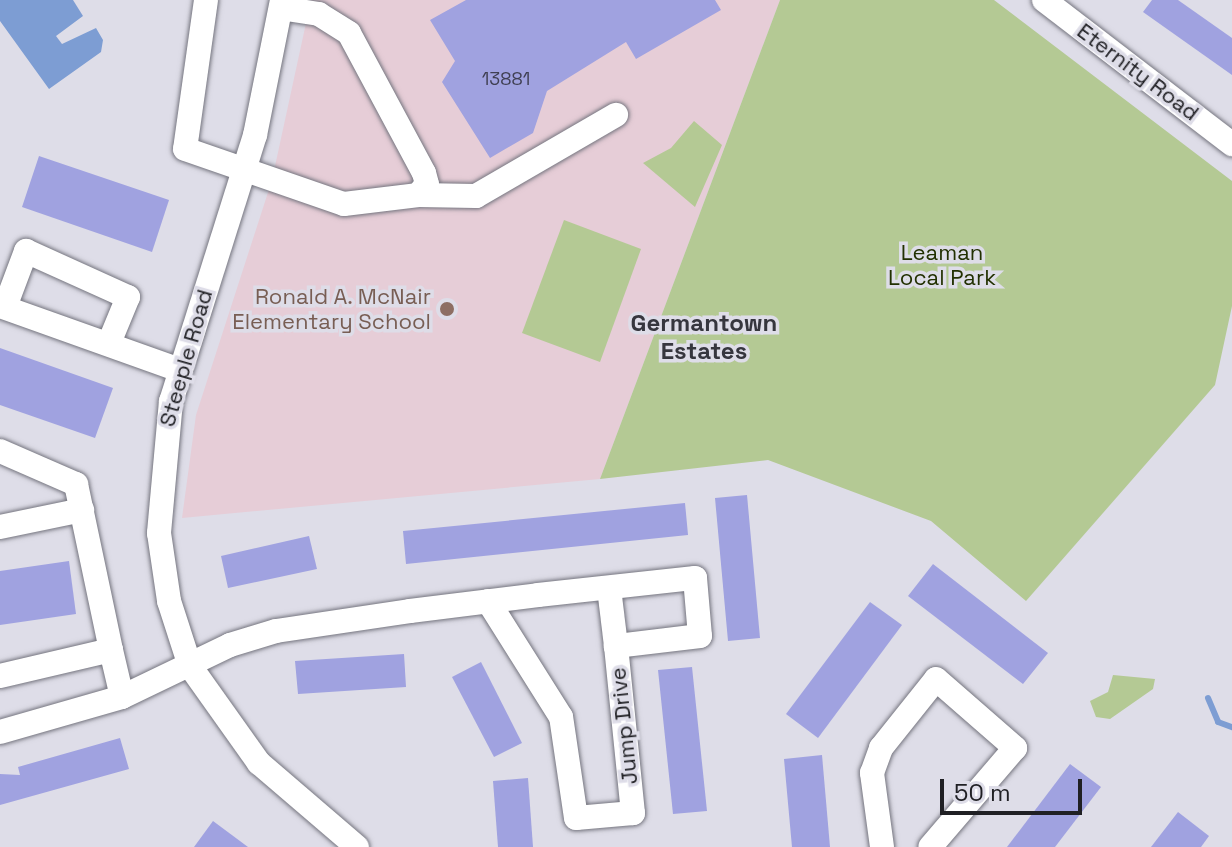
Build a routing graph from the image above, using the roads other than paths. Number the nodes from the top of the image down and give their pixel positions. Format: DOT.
graph roads {
  1 [pos="206,0"];
  2 [pos="1044,0"];
  3 [pos="281,4"];
  4 [pos="616,115"];
  5 [pos="1232,144"];
  6 [pos="244,170"];
  7 [pos="418,195"];
  8 [pos="2,306"];
  9 [pos="109,343"];
  10 [pos="180,370"];
  11 [pos="0,451"];
  12 [pos="82,510"];
  13 [pos="0,527"];
  14 [pos="609,588"];
  15 [pos="488,601"];
  16 [pos="616,646"];
  17 [pos="111,650"];
  18 [pos="190,666"];
  19 [pos="0,676"];
  20 [pos="122,697"];
  21 [pos="0,732"];
  22 [pos="357,847"];
  23 [pos="882,847"];
  24 [pos="930,847"];
  1 -- 6 [label="street"];
  2 -- 5 [label="street, Eternity Road"];
  3 -- 6 [label="street, Steeple Road"];
  3 -- 7 [label="street"];
  4 -- 7 [label="street"];
  6 -- 7 [label="street"];
  6 -- 10 [label="street, Steeple Road"];
  8 -- 9 [label="street"];
  8 -- 9 [label="street"];
  9 -- 10 [label="street"];
  10 -- 18 [label="street, Steeple Road"];
  11 -- 12 [label="street"];
  12 -- 13 [label="street"];
  12 -- 17 [label="street"];
  14 -- 15 [label="street, Jump Drive"];
  14 -- 16 [label="street"];
  14 -- 16 [label="street, Jump Drive"];
  15 -- 16 [label="street, Jump Drive"];
  15 -- 18 [label="street, Jump Drive"];
  17 -- 19 [label="street"];
  17 -- 20 [label="street"];
  18 -- 20 [label="street, Jump Drive"];
  18 -- 22 [label="street, Steeple Road"];
  20 -- 21 [label="street, Jump Drive"];
  23 -- 24 [label="street"];
}
